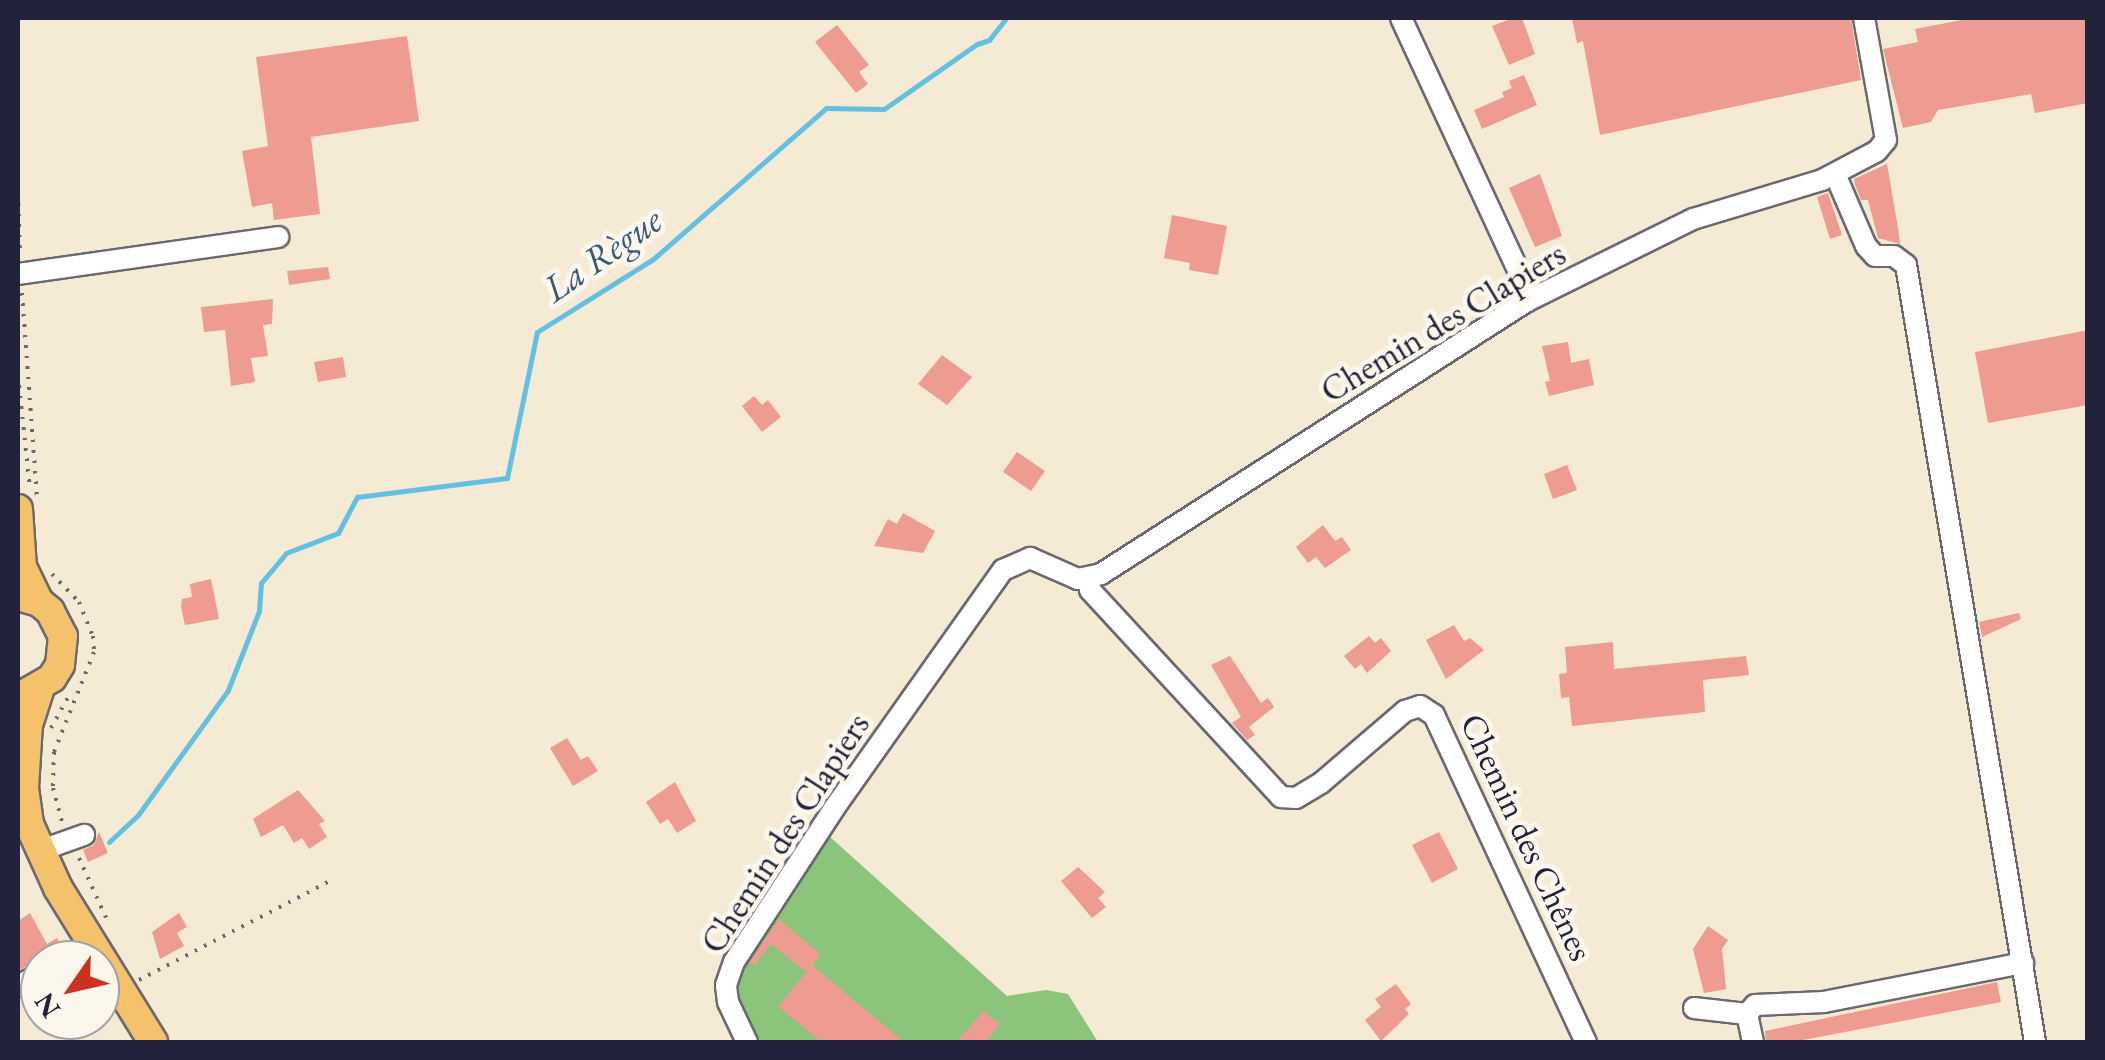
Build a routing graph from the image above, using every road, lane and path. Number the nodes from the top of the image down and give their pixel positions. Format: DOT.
graph roads {
  1 [pos="1401,18"];
  2 [pos="1864,18"];
  3 [pos="1835,174"];
  4 [pos="18,193"];
  5 [pos="278,237"];
  6 [pos="19,274"];
  7 [pos="1527,301"];
  8 [pos="28,468"];
  9 [pos="18,510"];
  10 [pos="1089,579"];
  11 [pos="28,599"];
  12 [pos="29,691"];
  13 [pos="21,790"];
  14 [pos="84,835"];
  15 [pos="39,852"];
  16 [pos="330,881"];
  17 [pos="89,940"];
  18 [pos="2023,964"];
  19 [pos="121,990"];
  20 [pos="1694,1008"];
  21 [pos="1747,1014"];
  22 [pos="154,1042"];
  23 [pos="747,1042"];
  24 [pos="1586,1042"];
  25 [pos="1754,1042"];
  26 [pos="2035,1042"];
  1 -- 7 [label="street"];
  2 -- 3 [label="street, Chemin des Clapiers"];
  3 -- 7 [label="street, Chemin des Clapiers"];
  3 -- 18 [label="street"];
  4 -- 6 [label="path"];
  5 -- 6 [label="street"];
  6 -- 8 [label="path"];
  7 -- 10 [label="street, Chemin des Clapiers"];
  9 -- 11 [label="main road"];
  10 -- 23 [label="street, Chemin des Clapiers"];
  10 -- 24 [label="street, Chemin des Chênes"];
  11 -- 12 [label="main road"];
  12 -- 13 [label="main road"];
  13 -- 15 [label="main road"];
  14 -- 15 [label="street"];
  15 -- 17 [label="main road"];
  16 -- 19 [label="path"];
  18 -- 21 [label="street"];
  18 -- 26 [label="street"];
  19 -- 22 [label="main road"];
  20 -- 21 [label="street"];
  21 -- 25 [label="street"];
}
